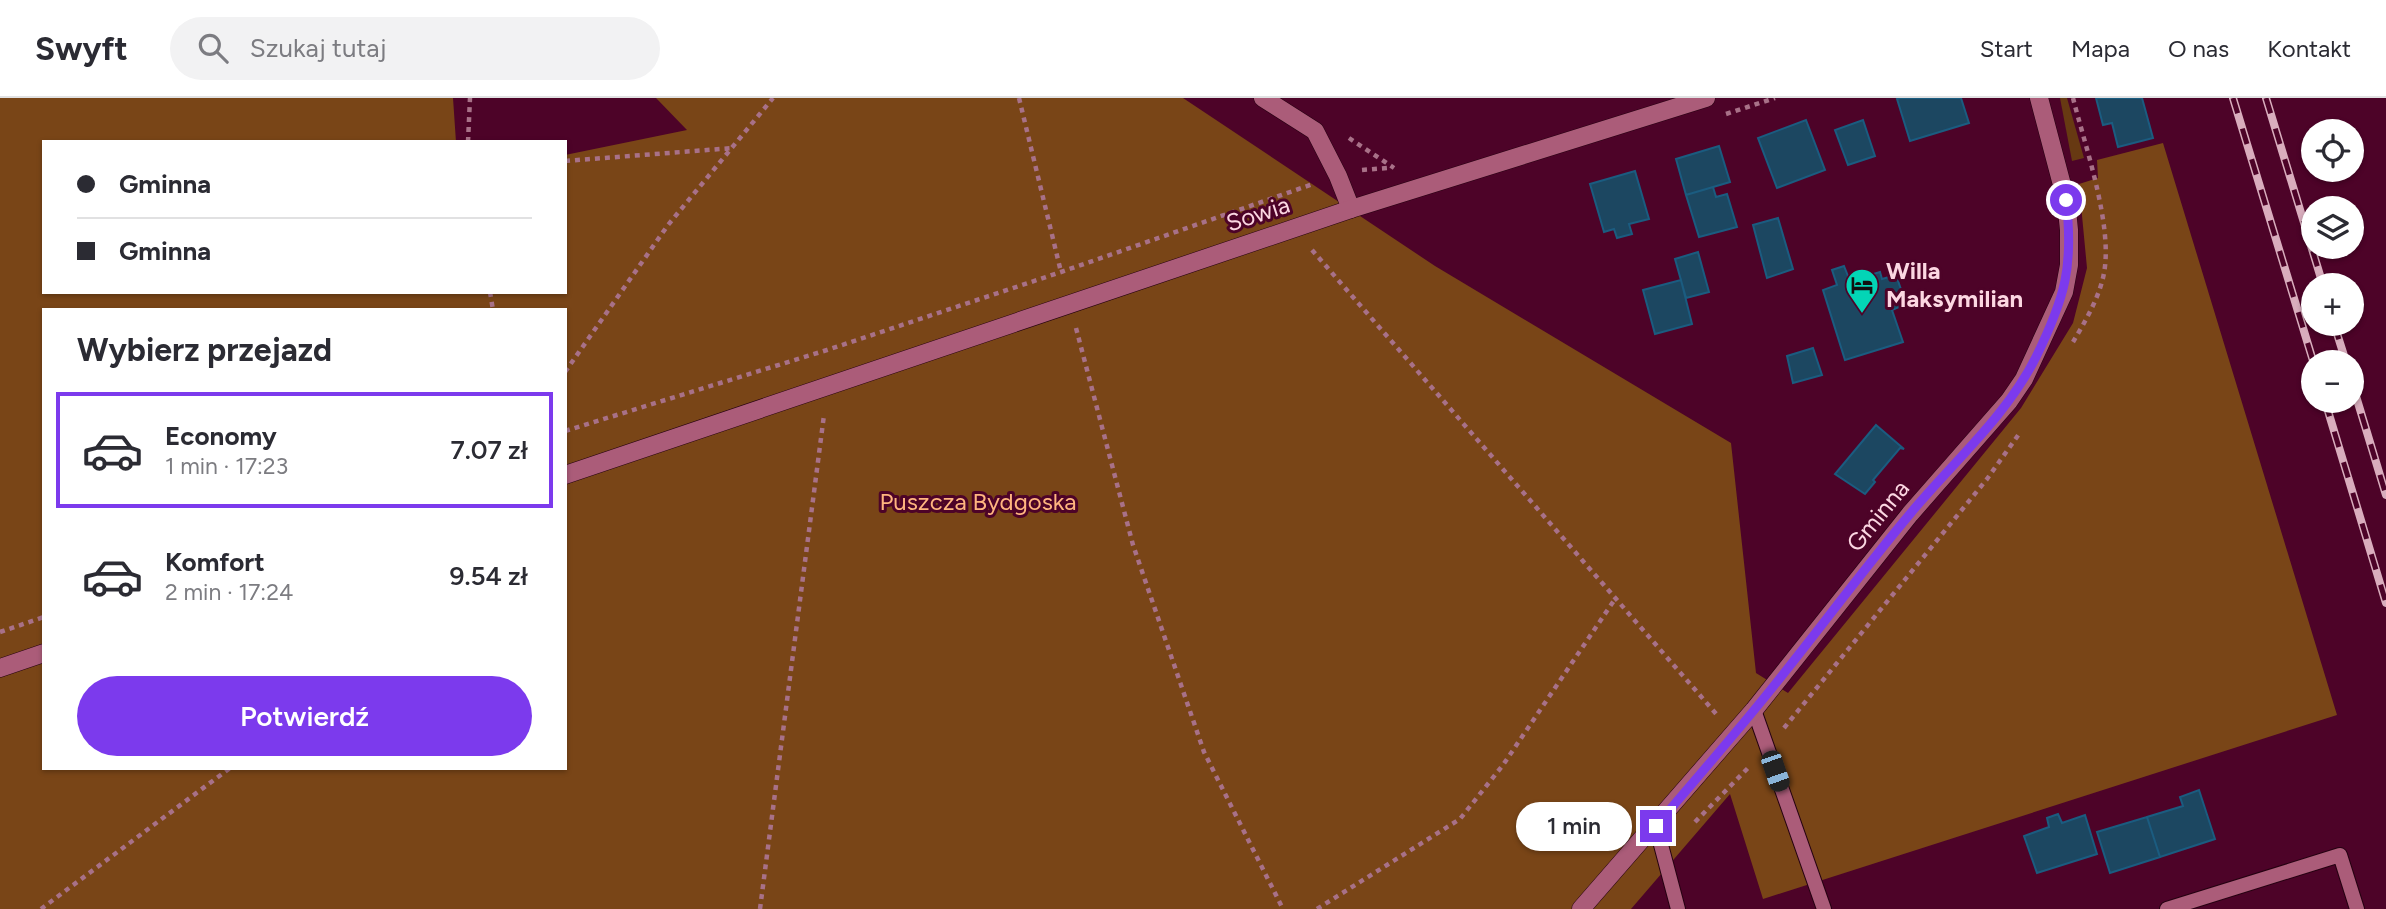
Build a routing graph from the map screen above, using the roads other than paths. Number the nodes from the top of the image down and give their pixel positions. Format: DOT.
graph roads {
  1 [pos="1263,98"];
  2 [pos="1706,98"];
  3 [pos="2039,98"];
  4 [pos="1351,209"];
  5 [pos="567,474"];
  6 [pos="42,654"];
  7 [pos="0,668"];
  8 [pos="1754,710"];
  9 [pos="1656,826"];
  10 [pos="1581,909"];
  11 [pos="1678,909"];
  12 [pos="1824,909"];
  13 [pos="2166,909"];
  14 [pos="2357,909"];
  1 -- 4 [label="street"];
  2 -- 4 [label="street, Sowia"];
  3 -- 8 [label="street, Gminna"];
  4 -- 5 [label="street, Sowia"];
  6 -- 7 [label="street"];
  8 -- 9 [label="street, Gminna"];
  8 -- 12 [label="lane"];
  9 -- 10 [label="street, Gminna"];
  9 -- 11 [label="lane"];
  13 -- 14 [label="lane"];
}
